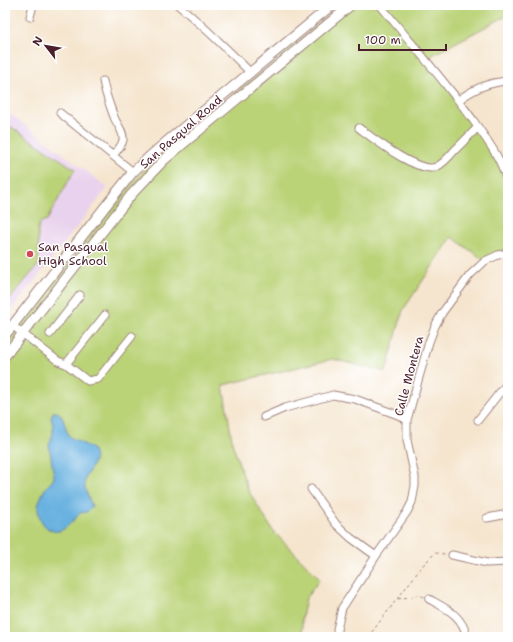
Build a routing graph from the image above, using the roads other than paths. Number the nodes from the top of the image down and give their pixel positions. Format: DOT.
graph roads {
  1 [pos="33,5"];
  2 [pos="178,5"];
  3 [pos="332,5"];
  4 [pos="351,5"];
  5 [pos="380,5"];
  6 [pos="30,17"];
  7 [pos="250,72"];
  8 [pos="103,81"];
  9 [pos="508,81"];
  10 [pos="459,100"];
  11 [pos="60,113"];
  12 [pos="478,127"];
  13 [pos="359,128"];
  14 [pos="113,155"];
  15 [pos="133,172"];
  16 [pos="506,172"];
  17 [pos="508,184"];
  18 [pos="508,253"];
  19 [pos="80,296"];
  20 [pos="105,315"];
  21 [pos="12,326"];
  22 [pos="23,334"];
  23 [pos="50,334"];
  24 [pos="5,335"];
  25 [pos="132,336"];
  26 [pos="5,356"];
  27 [pos="66,364"];
  28 [pos="508,382"];
  29 [pos="264,417"];
  30 [pos="408,420"];
  31 [pos="478,420"];
  32 [pos="311,489"];
  33 [pos="508,514"];
  34 [pos="487,518"];
  35 [pos="452,555"];
  36 [pos="376,556"];
  37 [pos="508,562"];
  38 [pos="429,599"];
  39 [pos="338,637"];
  40 [pos="467,637"];
  1 -- 6 [label="street"];
  2 -- 7 [label="street"];
  3 -- 7 [label="main road, San Pasqual Road"];
  4 -- 22 [label="main road, San Pasqual Road"];
  5 -- 10 [label="street"];
  7 -- 15 [label="main road, San Pasqual Road"];
  8 -- 14 [label="street"];
  9 -- 10 [label="street"];
  10 -- 12 [label="street"];
  11 -- 14 [label="street"];
  12 -- 13 [label="street"];
  12 -- 16 [label="street"];
  14 -- 15 [label="street"];
  15 -- 21 [label="main road, San Pasqual Road"];
  16 -- 17 [label="street"];
  18 -- 30 [label="street, Calle Montera"];
  19 -- 23 [label="street"];
  20 -- 27 [label="street"];
  21 -- 22 [label="street"];
  21 -- 24 [label="main road, San Pasqual Road"];
  22 -- 26 [label="main road, San Pasqual Road"];
  22 -- 27 [label="street"];
  25 -- 27 [label="street"];
  28 -- 31 [label="street"];
  29 -- 30 [label="street"];
  30 -- 36 [label="street, Calle Montera"];
  32 -- 36 [label="street"];
  33 -- 34 [label="street"];
  35 -- 37 [label="street"];
  36 -- 39 [label="street, Calle Montera"];
  38 -- 40 [label="street"];
}
